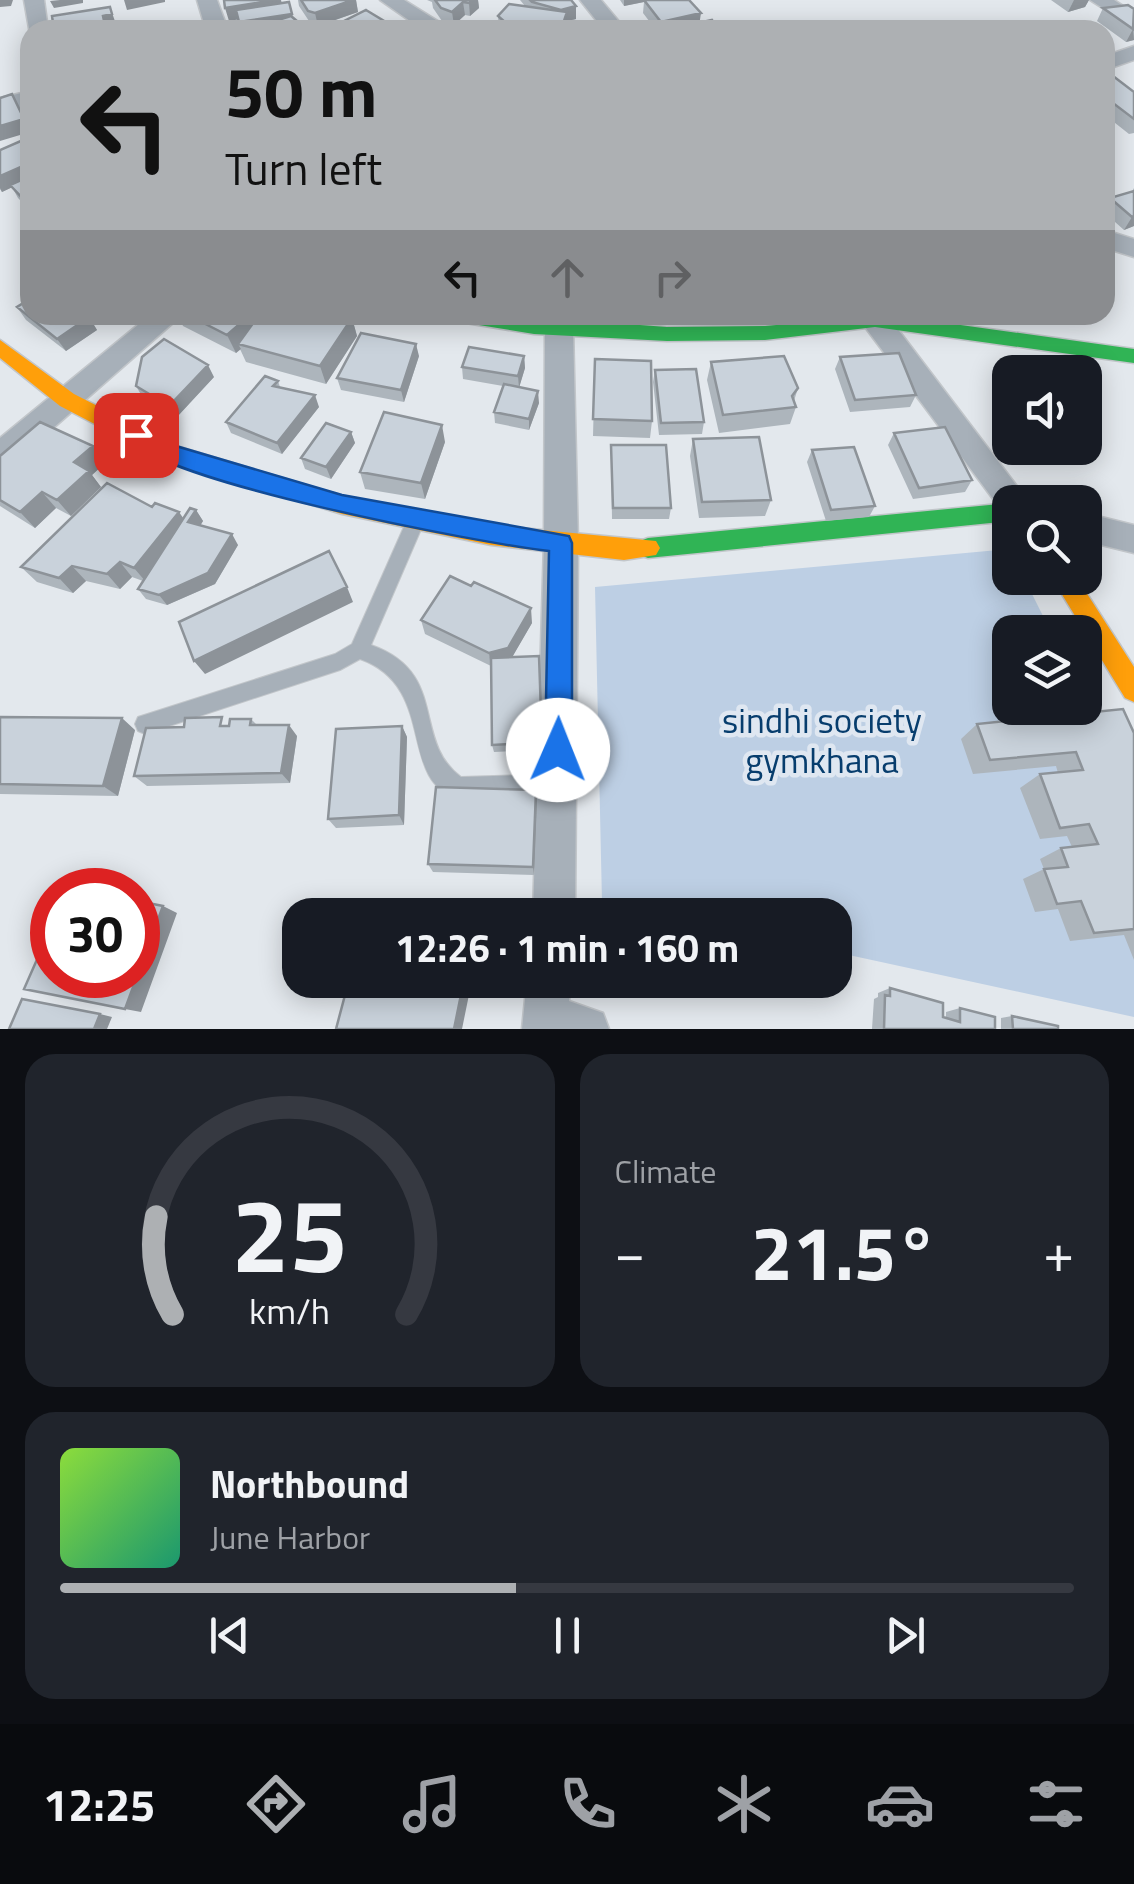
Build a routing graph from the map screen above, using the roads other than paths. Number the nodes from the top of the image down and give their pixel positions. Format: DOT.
graph roads {
  1 [pos="390,0"];
  2 [pos="590,0"];
  3 [pos="1100,0"];
  4 [pos="419,20"];
  5 [pos="607,20"];
  6 [pos="1134,22"];
  7 [pos="156,325"];
  8 [pos="536,325"];
  9 [pos="823,325"];
  10 [pos="880,325"];
  11 [pos="927,325"];
  12 [pos="559,328"];
  13 [pos="0,347"];
  14 [pos="1134,356"];
  15 [pos="67,400"];
  16 [pos="0,456"];
  17 [pos="1000,485"];
  18 [pos="992,514"];
  19 [pos="416,520"];
  20 [pos="1102,531"];
  21 [pos="1134,539"];
  22 [pos="561,543"];
  23 [pos="1075,595"];
  24 [pos="359,650"];
  25 [pos="1134,690"];
  26 [pos="145,724"];
  27 [pos="558,784"];
  28 [pos="555,898"];
  1 -- 4 [label="street"];
  2 -- 5 [label="street"];
  3 -- 6 [label="street"];
  7 -- 15 [label="street"];
  8 -- 12 [label="street"];
  9 -- 12 [label="street"];
  10 -- 17 [label="street"];
  11 -- 14 [label="street"];
  12 -- 22 [label="street"];
  13 -- 15 [label="street"];
  15 -- 16 [label="street"];
  15 -- 19 [label="street"];
  18 -- 22 [label="street"];
  19 -- 22 [label="street"];
  19 -- 24 [label="lane"];
  20 -- 21 [label="street"];
  22 -- 27 [label="street"];
  23 -- 25 [label="street"];
  24 -- 26 [label="lane"];
  24 -- 27 [label="lane"];
  27 -- 28 [label="street"];
}
